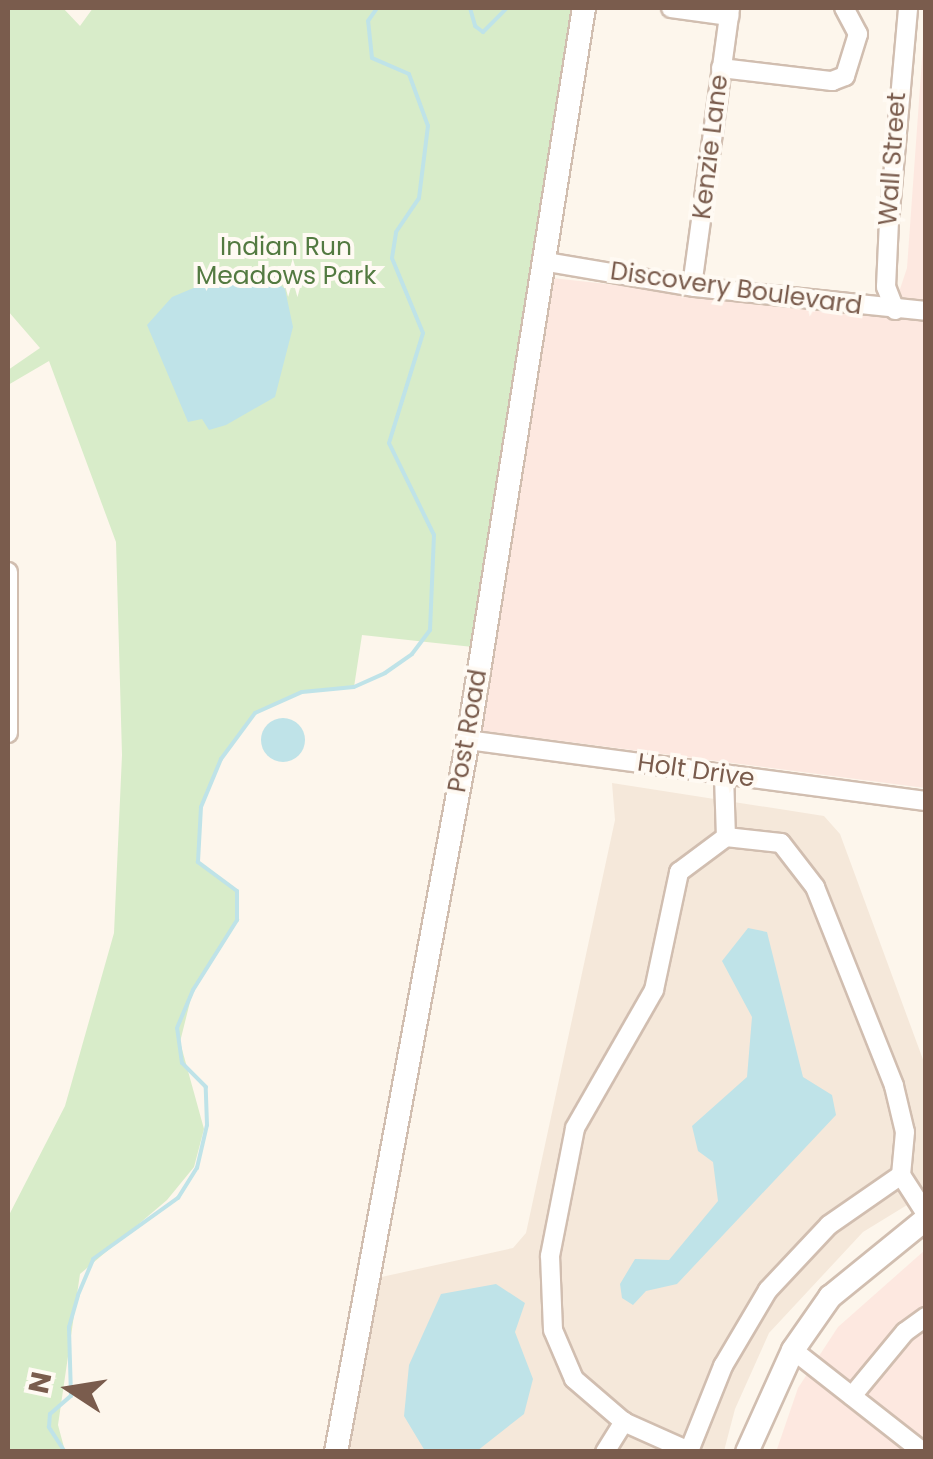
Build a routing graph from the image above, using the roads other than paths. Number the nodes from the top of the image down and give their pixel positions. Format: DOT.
graph roads {
  1 [pos="584,8"];
  2 [pos="670,8"];
  3 [pos="844,8"];
  4 [pos="908,8"];
  5 [pos="729,12"];
  6 [pos="721,68"];
  7 [pos="547,262"];
  8 [pos="692,286"];
  9 [pos="895,310"];
  10 [pos="926,310"];
  11 [pos="8,572"];
  12 [pos="8,645"];
  13 [pos="8,733"];
  14 [pos="468,740"];
  15 [pos="724,775"];
  16 [pos="926,801"];
  17 [pos="726,836"];
  18 [pos="902,1175"];
  19 [pos="926,1217"];
  20 [pos="926,1317"];
  21 [pos="793,1350"];
  22 [pos="852,1396"];
  23 [pos="624,1422"];
  24 [pos="690,1451"];
  25 [pos="336,1452"];
  26 [pos="606,1452"];
  27 [pos="747,1452"];
  28 [pos="923,1452"];
  1 -- 7 [label="street, Post Road"];
  2 -- 5 [label="street"];
  3 -- 6 [label="street"];
  4 -- 9 [label="street, Wall Street"];
  5 -- 6 [label="street, Kenzie Lane"];
  6 -- 8 [label="street, Kenzie Lane"];
  7 -- 8 [label="street, Discovery Boulevard"];
  7 -- 14 [label="street, Post Road"];
  8 -- 9 [label="street, Discovery Boulevard"];
  9 -- 10 [label="street, Discovery Boulevard"];
  11 -- 12 [label="street"];
  12 -- 13 [label="street"];
  14 -- 15 [label="street, Holt Drive"];
  14 -- 25 [label="street, Post Road"];
  15 -- 16 [label="street, Holt Drive"];
  15 -- 17 [label="street"];
  17 -- 18 [label="street"];
  17 -- 23 [label="street"];
  18 -- 19 [label="street"];
  18 -- 24 [label="street"];
  19 -- 21 [label="street"];
  20 -- 22 [label="street"];
  21 -- 22 [label="street"];
  21 -- 27 [label="street"];
  22 -- 28 [label="street"];
  23 -- 24 [label="street"];
  23 -- 26 [label="street"];
}
